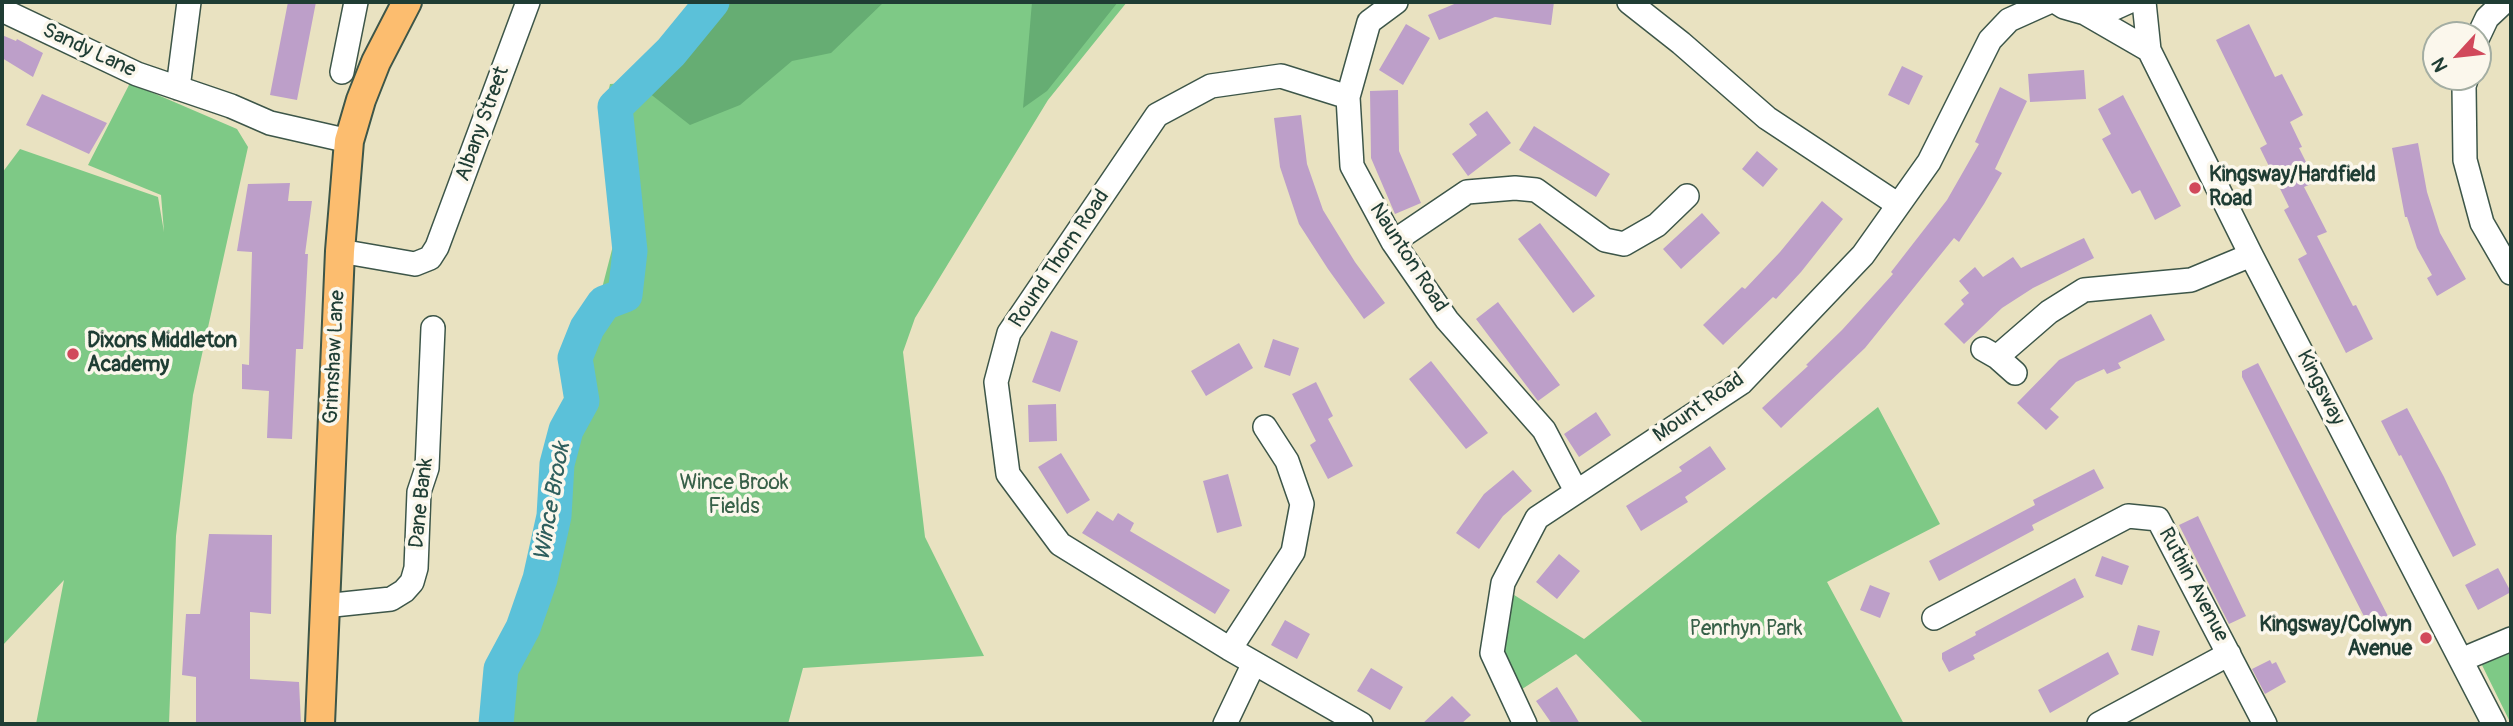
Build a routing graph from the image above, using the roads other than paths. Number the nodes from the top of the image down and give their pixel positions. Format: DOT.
graph roads {
  1 [pos="189,2"];
  2 [pos="356,2"];
  3 [pos="406,2"];
  4 [pos="528,2"];
  5 [pos="1396,2"];
  6 [pos="1629,2"];
  7 [pos="2049,2"];
  8 [pos="2056,2"];
  9 [pos="2128,2"];
  10 [pos="2144,2"];
  11 [pos="2504,2"];
  12 [pos="2,10"];
  13 [pos="2012,11"];
  14 [pos="2085,13"];
  15 [pos="2486,21"];
  16 [pos="2149,50"];
  17 [pos="342,72"];
  18 [pos="178,88"];
  19 [pos="2466,91"];
  20 [pos="1348,97"];
  21 [pos="349,141"];
  22 [pos="1687,196"];
  23 [pos="1898,204"];
  24 [pos="1393,242"];
  25 [pos="340,251"];
  26 [pos="2251,255"];
  27 [pos="2511,273"];
  28 [pos="433,328"];
  29 [pos="2015,373"];
  30 [pos="1265,427"];
  31 [pos="1576,491"];
  32 [pos="324,606"];
  33 [pos="1935,619"];
  34 [pos="2511,639"];
  35 [pos="1230,649"];
  36 [pos="2229,653"];
  37 [pos="2461,660"];
  38 [pos="1254,663"];
  39 [pos="320,724"];
  40 [pos="1225,724"];
  41 [pos="1361,724"];
  42 [pos="1525,724"];
  43 [pos="2099,724"];
  44 [pos="2265,724"];
  45 [pos="2494,724"];
  1 -- 18 [label="street"];
  2 -- 17 [label="street"];
  3 -- 21 [label="main road, Grimshaw Lane"];
  4 -- 25 [label="street, Albany Street"];
  5 -- 20 [label="street, Naunton Road"];
  6 -- 23 [label="street"];
  7 -- 13 [label="street, Mount Road"];
  8 -- 14 [label="street"];
  9 -- 14 [label="street"];
  10 -- 16 [label="street, Kingsway"];
  11 -- 15 [label="street"];
  12 -- 18 [label="street, Sandy Lane"];
  13 -- 23 [label="street, Mount Road"];
  14 -- 16 [label="street"];
  16 -- 26 [label="street, Kingsway"];
  18 -- 21 [label="street, Sandy Lane"];
  19 -- 27 [label="street"];
  20 -- 24 [label="street, Naunton Road"];
  20 -- 35 [label="street, Round Thorn Road"];
  21 -- 25 [label="main road, Grimshaw Lane"];
  22 -- 24 [label="street"];
  23 -- 31 [label="street, Mount Road"];
  24 -- 31 [label="street, Naunton Road"];
  25 -- 32 [label="main road, Grimshaw Lane"];
  26 -- 29 [label="street"];
  26 -- 37 [label="street, Kingsway"];
  28 -- 32 [label="street, Dane Bank"];
  30 -- 35 [label="street"];
  31 -- 42 [label="street, Mount Road"];
  32 -- 39 [label="main road, Grimshaw Lane"];
  33 -- 36 [label="street, Ruthin Avenue"];
  34 -- 37 [label="street"];
  35 -- 38 [label="street, Round Thorn Road"];
  36 -- 43 [label="street"];
  36 -- 44 [label="street, Ruthin Avenue"];
  37 -- 45 [label="street, Kingsway"];
  38 -- 40 [label="street"];
  38 -- 41 [label="street, Round Thorn Road"];
}
